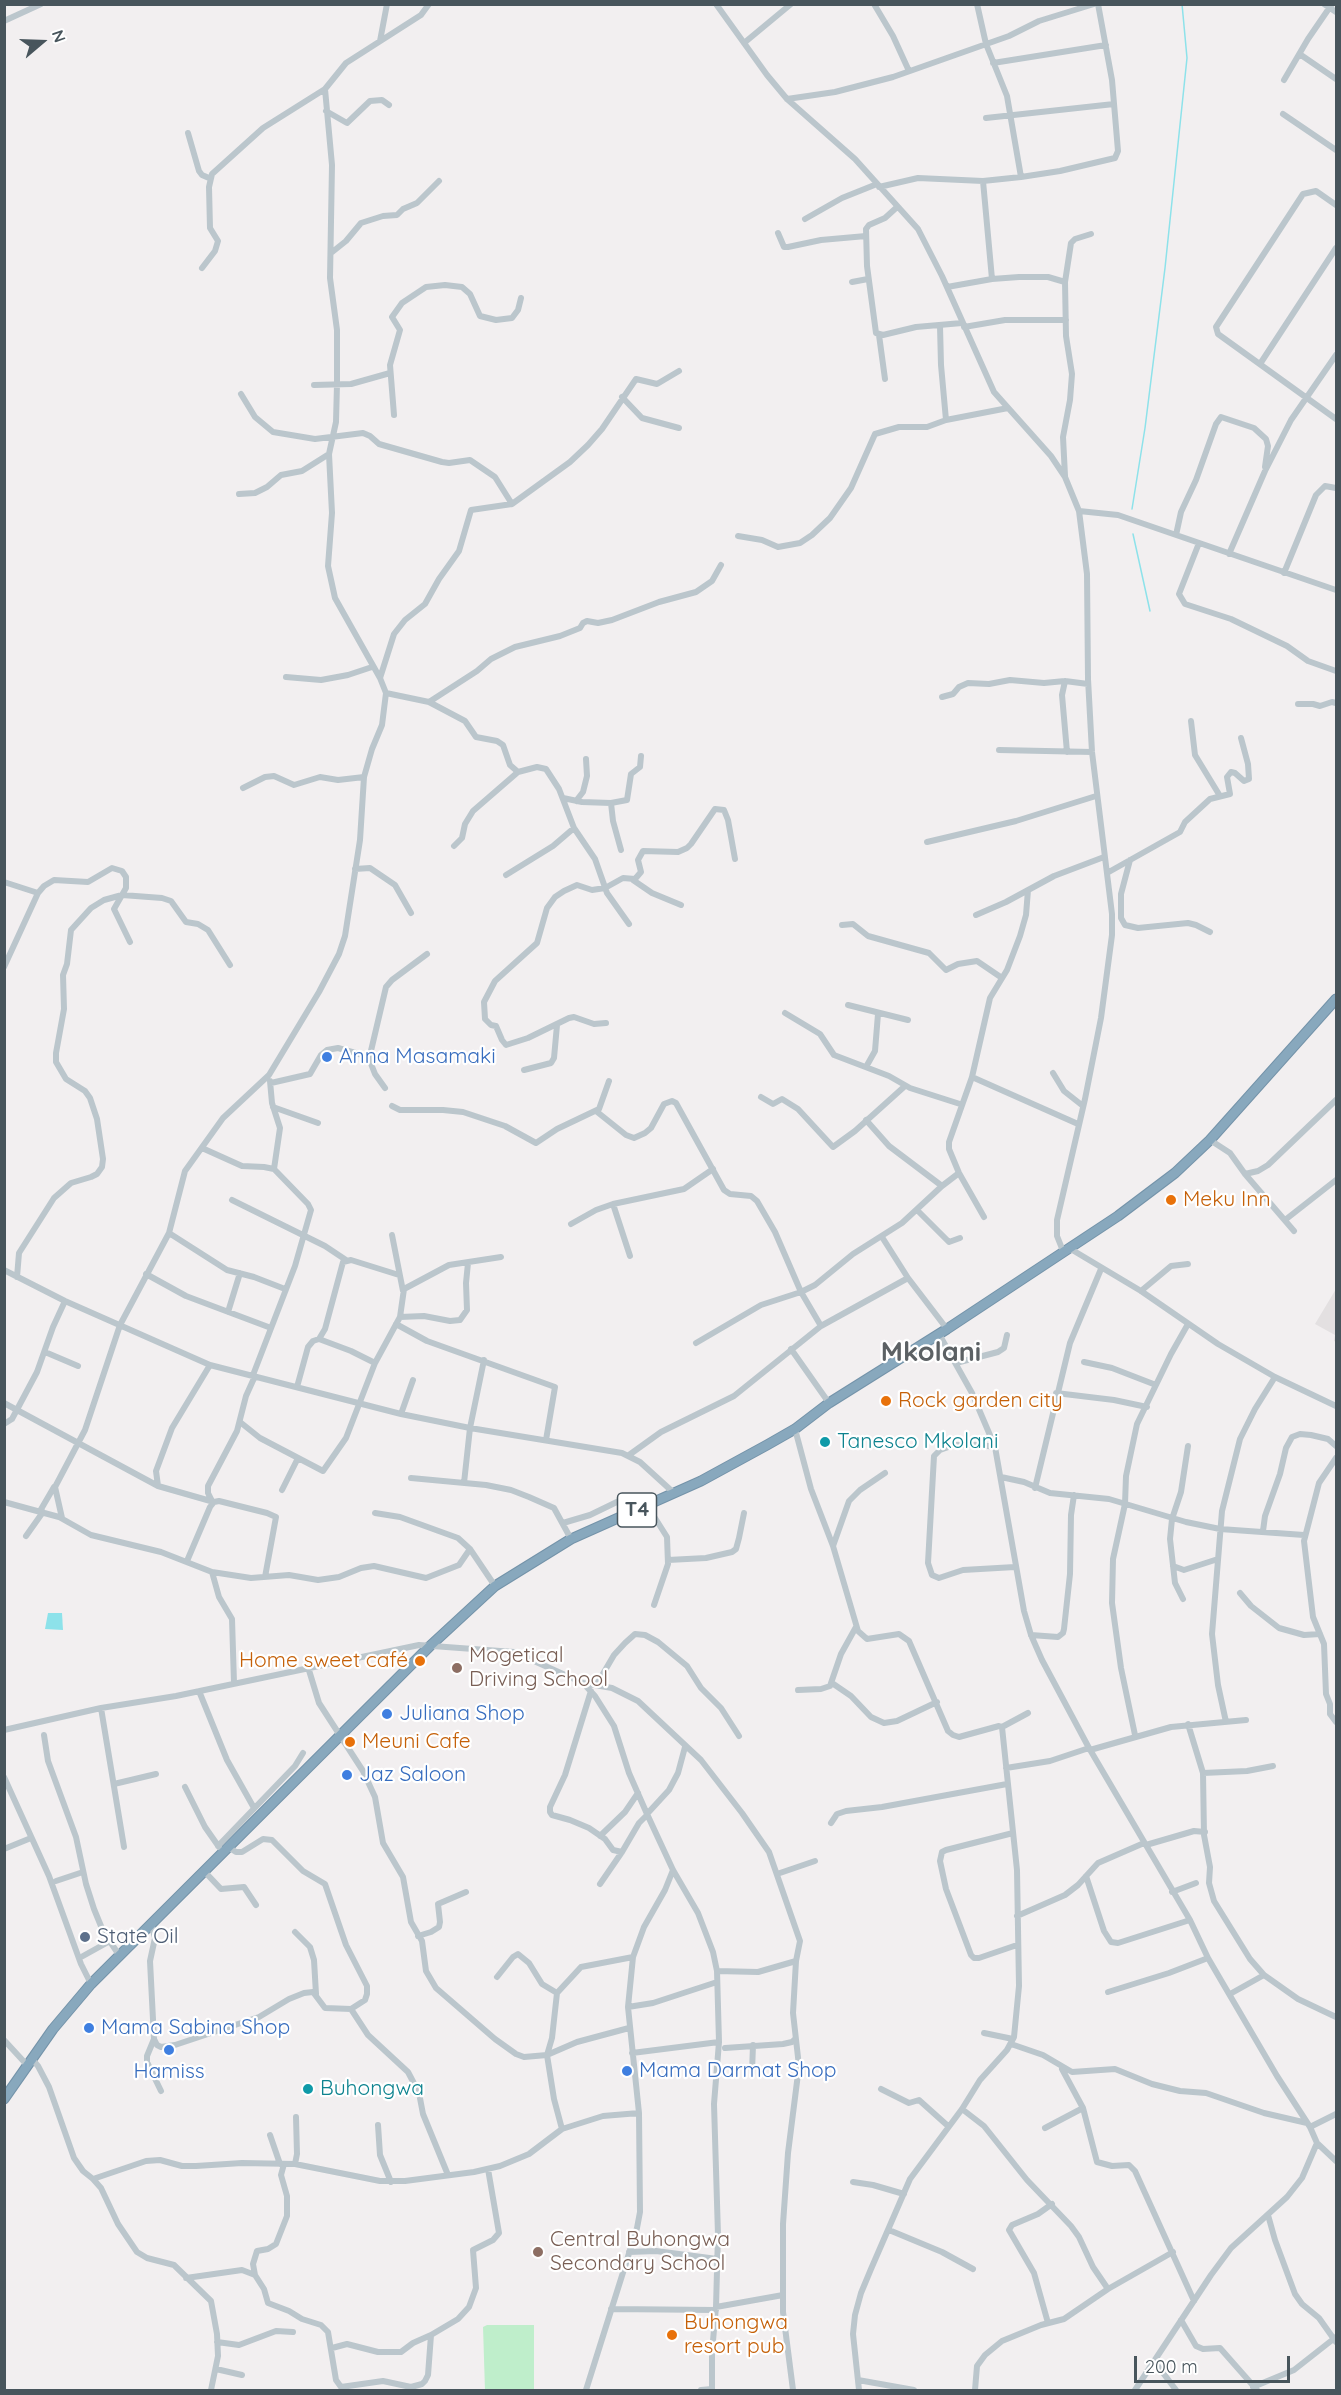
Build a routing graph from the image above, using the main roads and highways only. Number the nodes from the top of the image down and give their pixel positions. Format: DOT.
graph roads {
  1 [pos="1336,999"];
  2 [pos="4,2099"];
  1 -- 2 [label="highway, T4"];
}
